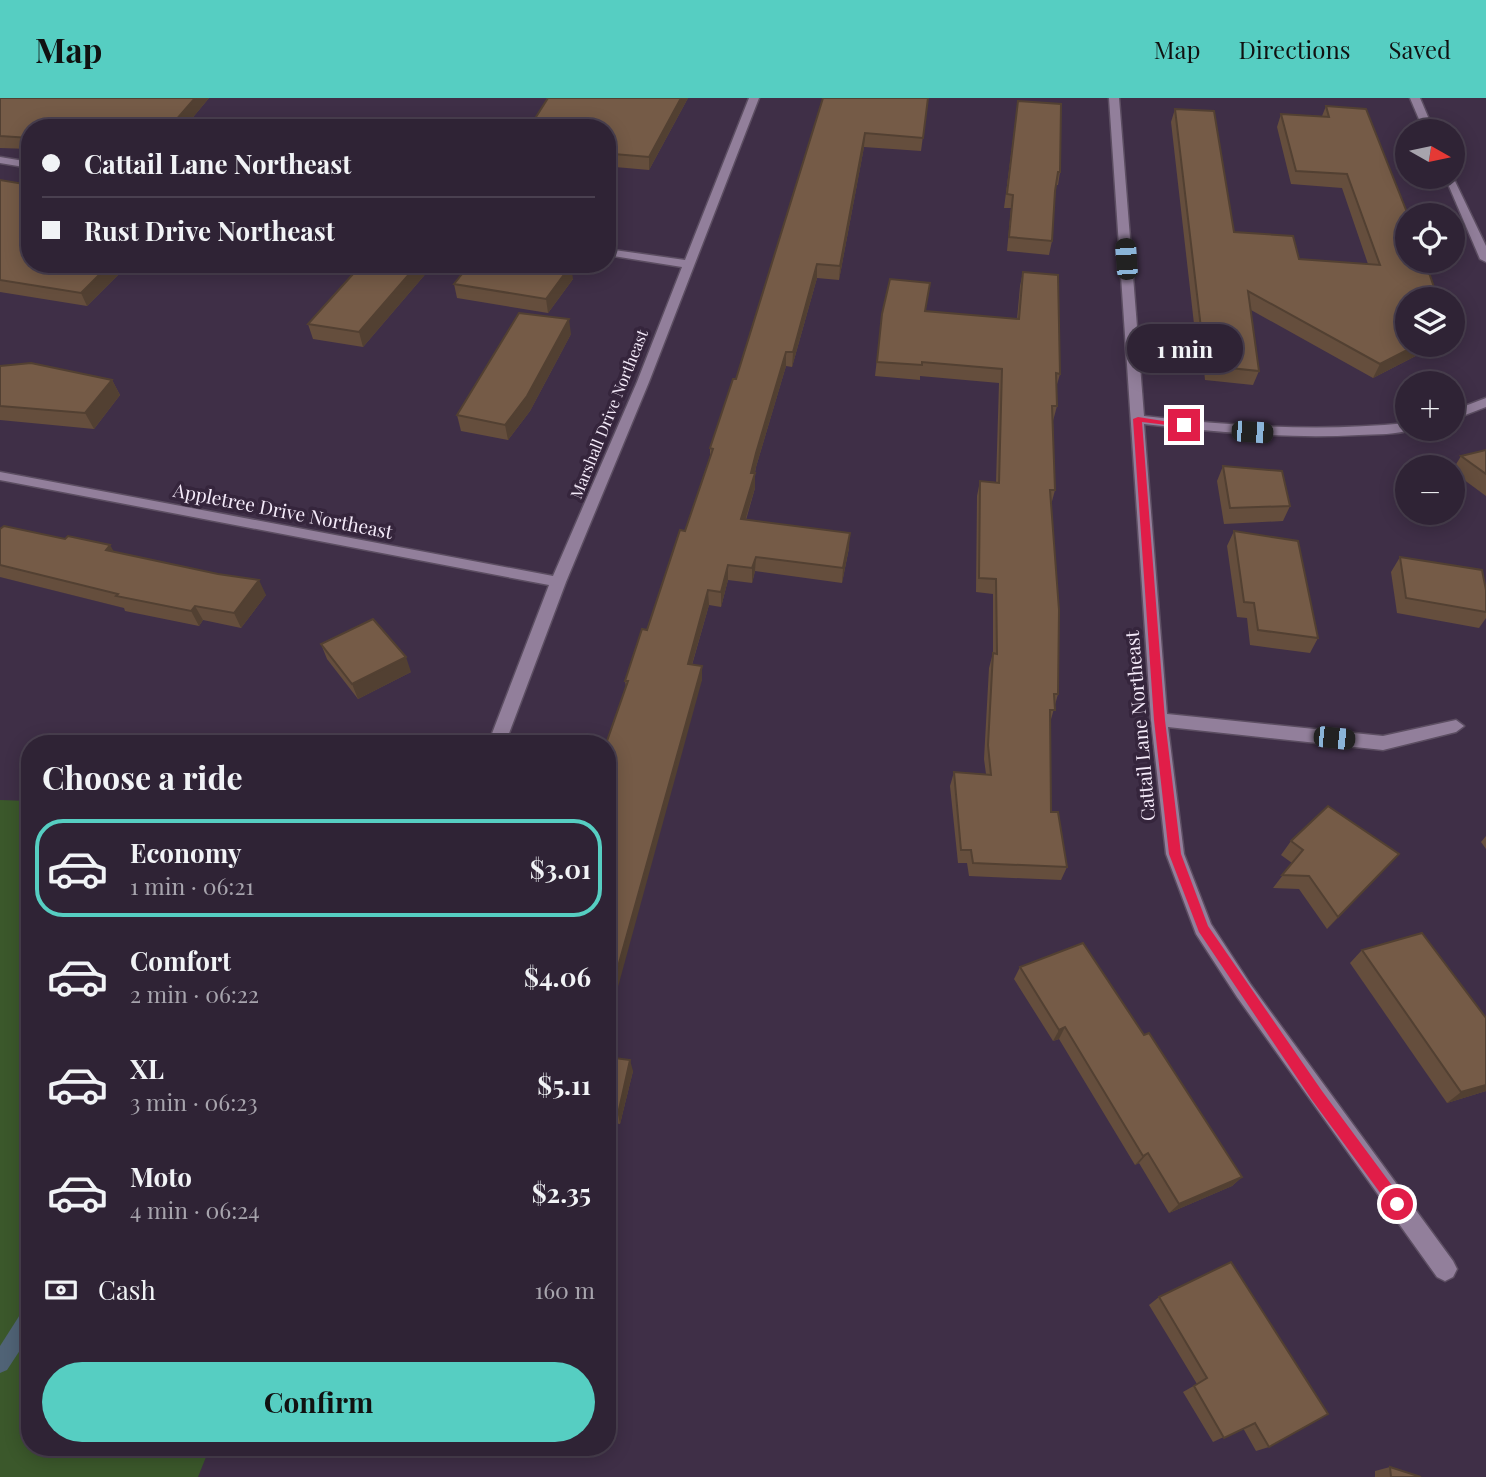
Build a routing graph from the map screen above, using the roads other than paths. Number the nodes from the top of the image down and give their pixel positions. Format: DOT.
graph roads {
  1 [pos="754,98"];
  2 [pos="1114,98"];
  3 [pos="1415,98"];
  4 [pos="1424,119"];
  5 [pos="0,160"];
  6 [pos="21,163"];
  7 [pos="1455,189"];
  8 [pos="616,253"];
  9 [pos="1486,259"];
  10 [pos="688,264"];
  11 [pos="1486,402"];
  12 [pos="1465,411"];
  13 [pos="1138,419"];
  14 [pos="1395,428"];
  15 [pos="0,476"];
  16 [pos="558,582"];
  17 [pos="1159,720"];
  18 [pos="1456,726"];
  19 [pos="499,735"];
  20 [pos="1445,1269"];
  1 -- 10 [label="street, Marshall Drive Northeast"];
  2 -- 13 [label="street, Cattail Lane Northeast"];
  3 -- 4 [label="street"];
  5 -- 6 [label="street"];
  7 -- 9 [label="street"];
  8 -- 10 [label="street"];
  10 -- 16 [label="street, Marshall Drive Northeast"];
  11 -- 12 [label="street"];
  13 -- 14 [label="street"];
  13 -- 17 [label="street, Cattail Lane Northeast"];
  15 -- 16 [label="street, Appletree Drive Northeast"];
  16 -- 19 [label="street, Marshall Drive Northeast"];
  17 -- 18 [label="street"];
  17 -- 20 [label="street, Cattail Lane Northeast"];
}
